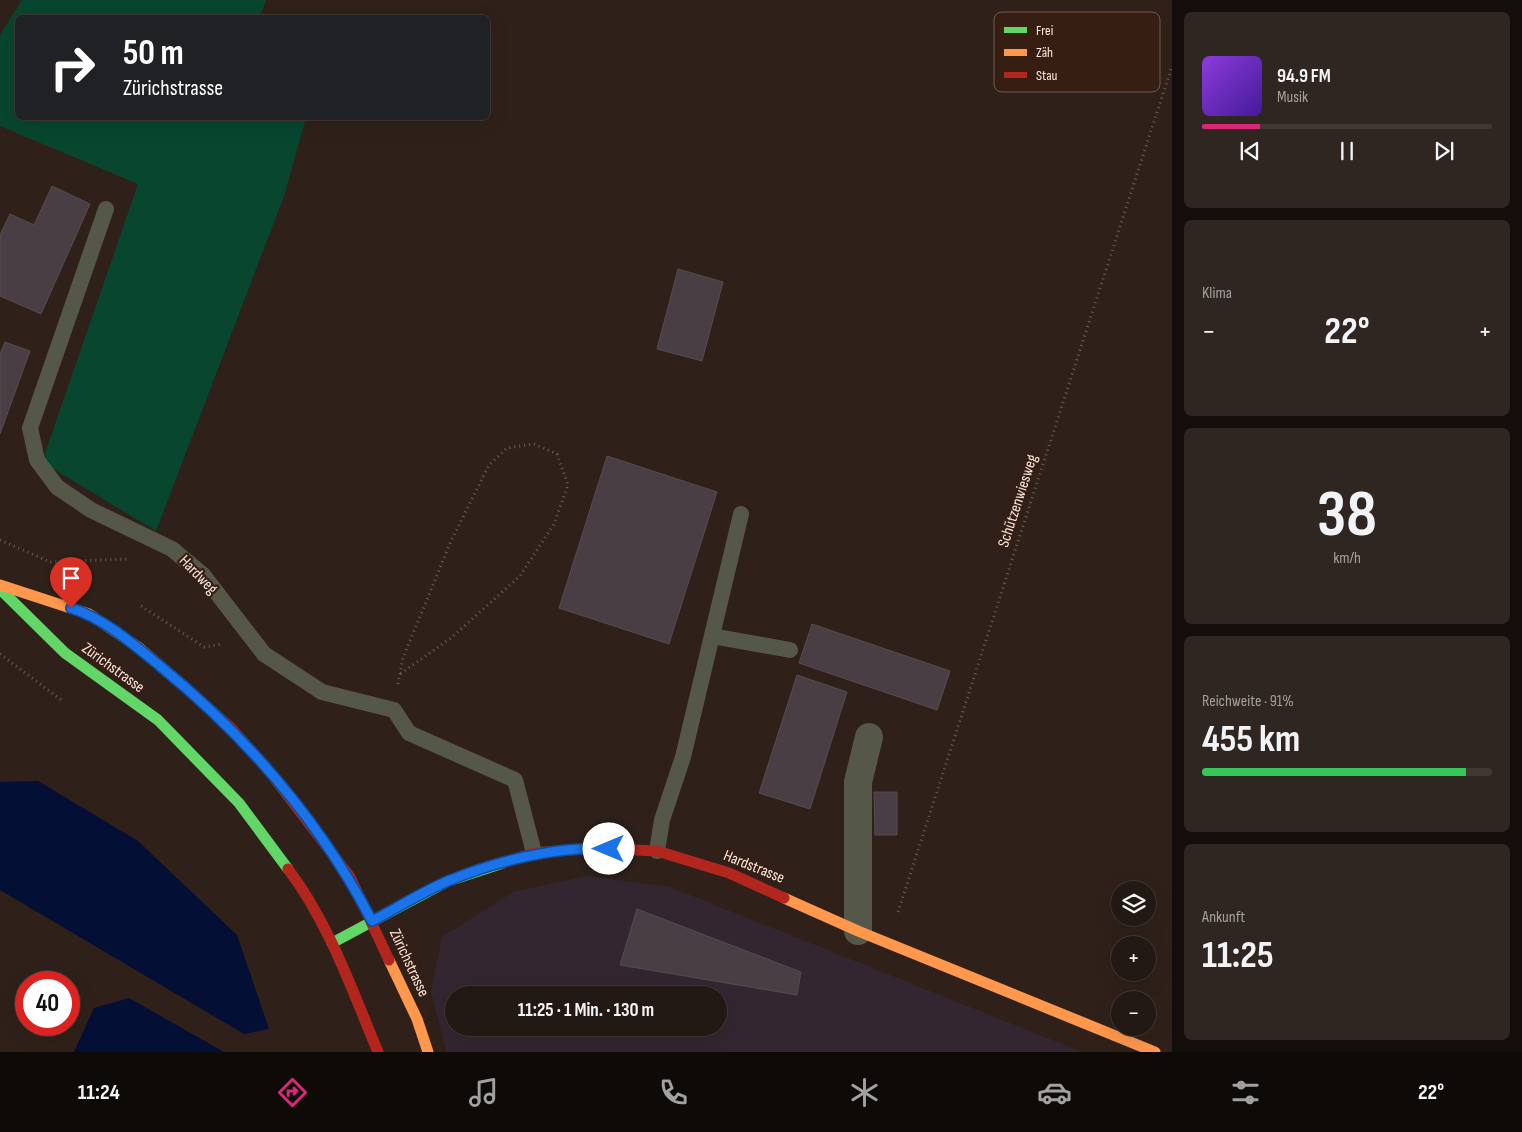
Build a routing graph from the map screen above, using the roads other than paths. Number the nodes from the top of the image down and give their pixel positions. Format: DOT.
graph roads {
  1 [pos="106,209"];
  2 [pos="741,514"];
  3 [pos="0,585"];
  4 [pos="0,589"];
  5 [pos="712,636"];
  6 [pos="790,650"];
  7 [pos="869,736"];
  8 [pos="656,851"];
  9 [pos="534,854"];
  10 [pos="372,921"];
  11 [pos="858,931"];
  12 [pos="332,943"];
  13 [pos="378,1052"];
  14 [pos="428,1052"];
  15 [pos="1155,1052"];
  1 -- 9 [label="lane, Hardweg"];
  2 -- 5 [label="lane"];
  3 -- 10 [label="main road, Zürichstrasse"];
  4 -- 12 [label="main road, Zürichstrasse"];
  5 -- 6 [label="lane"];
  5 -- 8 [label="lane"];
  7 -- 11 [label="street"];
  8 -- 9 [label="main road, Hardstrasse"];
  8 -- 11 [label="main road, Hardstrasse"];
  9 -- 10 [label="main road, Hardstrasse"];
  10 -- 12 [label="main road, Hardstrasse"];
  10 -- 14 [label="main road, Zürichstrasse"];
  11 -- 15 [label="main road, Hardstrasse"];
  12 -- 13 [label="main road, Zürichstrasse"];
}
